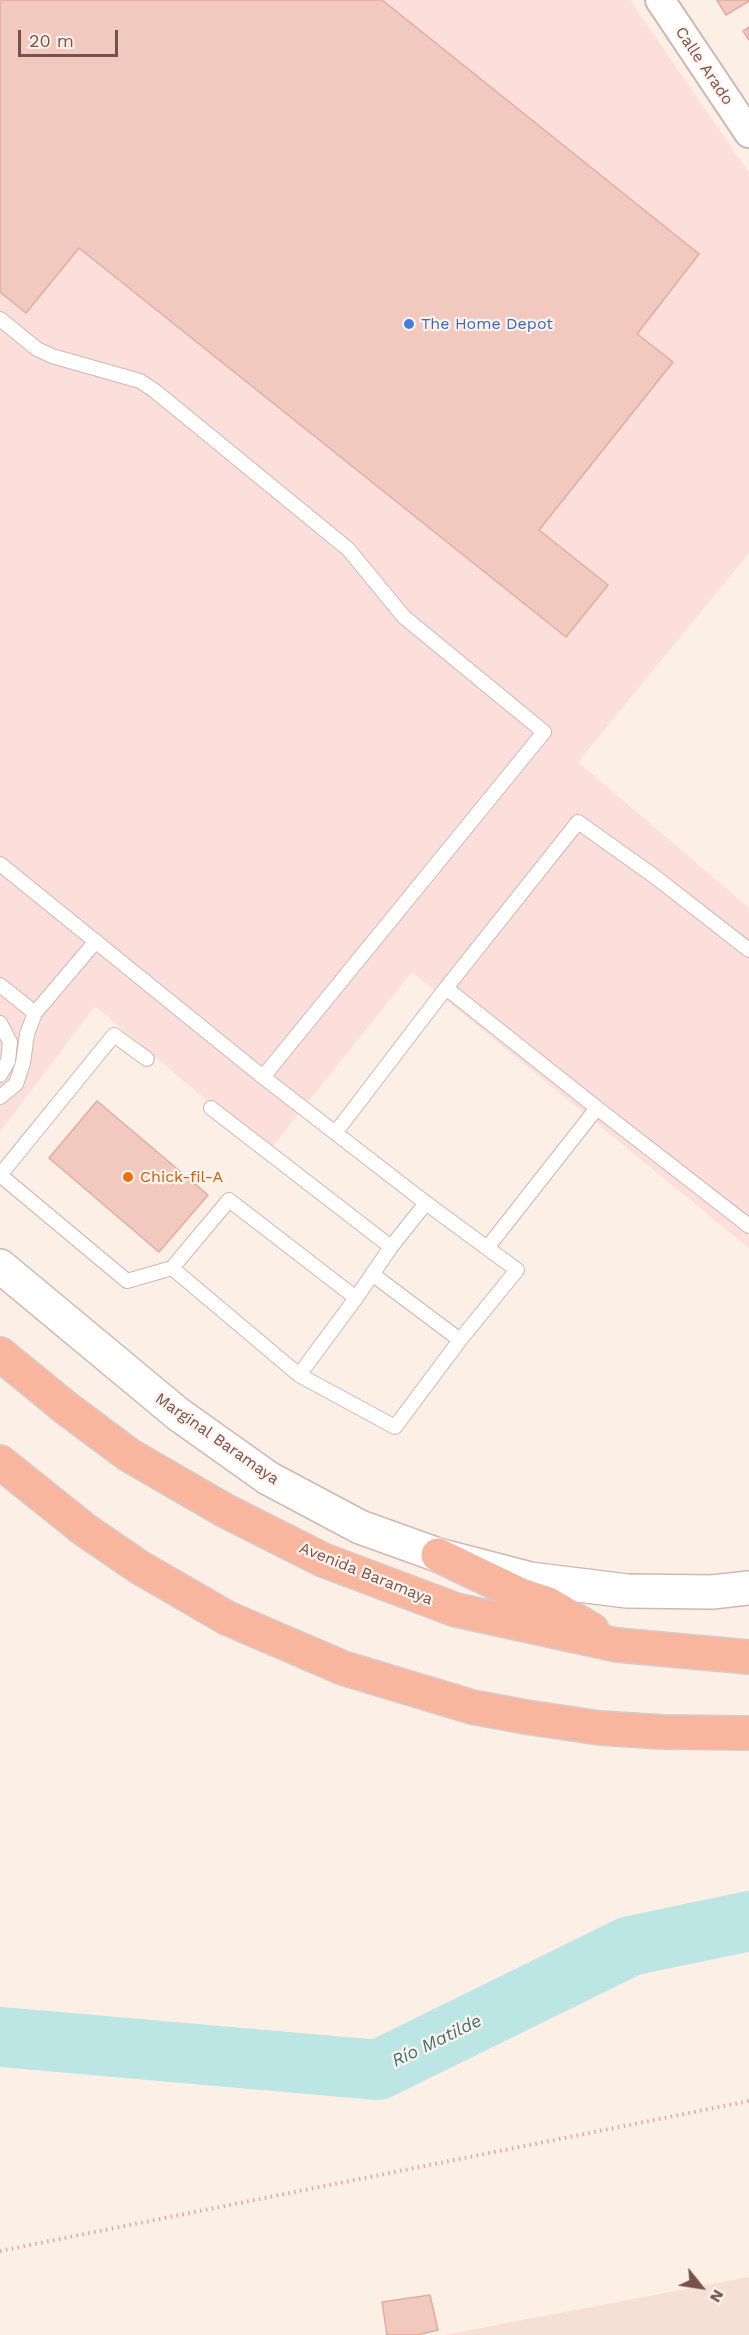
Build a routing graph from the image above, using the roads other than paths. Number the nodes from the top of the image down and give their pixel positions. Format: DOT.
graph roads {
  1 [pos="660,0"];
  2 [pos="749,133"];
  3 [pos="0,320"];
  4 [pos="0,864"];
  5 [pos="96,941"];
  6 [pos="749,950"];
  7 [pos="0,985"];
  8 [pos="446,988"];
  9 [pos="34,1013"];
  10 [pos="0,1023"];
  11 [pos="147,1059"];
  12 [pos="0,1075"];
  13 [pos="262,1077"];
  14 [pos="0,1097"];
  15 [pos="211,1108"];
  16 [pos="597,1108"];
  17 [pos="336,1132"];
  18 [pos="0,1175"];
  19 [pos="426,1203"];
  20 [pos="749,1226"];
  21 [pos="391,1247"];
  22 [pos="486,1248"];
  23 [pos="0,1266"];
  24 [pos="172,1268"];
  25 [pos="372,1274"];
  26 [pos="356,1298"];
  27 [pos="460,1340"];
  28 [pos="0,1354"];
  29 [pos="299,1375"];
  30 [pos="0,1462"];
  31 [pos="438,1555"];
  32 [pos="749,1588"];
  33 [pos="617,1645"];
  34 [pos="749,1657"];
  35 [pos="749,1733"];
  1 -- 2 [label="street, Calle Arado"];
  3 -- 13 [label="lane"];
  4 -- 5 [label="lane"];
  5 -- 9 [label="lane"];
  5 -- 13 [label="lane"];
  6 -- 8 [label="lane"];
  7 -- 9 [label="lane"];
  8 -- 16 [label="lane"];
  8 -- 17 [label="lane"];
  9 -- 14 [label="lane"];
  10 -- 12 [label="lane"];
  11 -- 18 [label="lane"];
  13 -- 17 [label="lane"];
  15 -- 21 [label="lane"];
  16 -- 20 [label="lane"];
  16 -- 22 [label="lane"];
  17 -- 19 [label="lane"];
  18 -- 24 [label="lane"];
  19 -- 21 [label="lane"];
  19 -- 22 [label="lane"];
  21 -- 25 [label="lane"];
  22 -- 27 [label="lane"];
  23 -- 31 [label="street, Marginal Baramaya"];
  24 -- 26 [label="lane"];
  24 -- 29 [label="lane"];
  25 -- 26 [label="lane"];
  25 -- 27 [label="lane"];
  26 -- 29 [label="lane"];
  27 -- 29 [label="lane"];
  28 -- 33 [label="highway, Avenida Baramaya"];
  30 -- 35 [label="highway"];
  31 -- 32 [label="street, Marginal Baramaya"];
  31 -- 33 [label="highway"];
  33 -- 34 [label="highway, Avenida Baramaya"];
}
